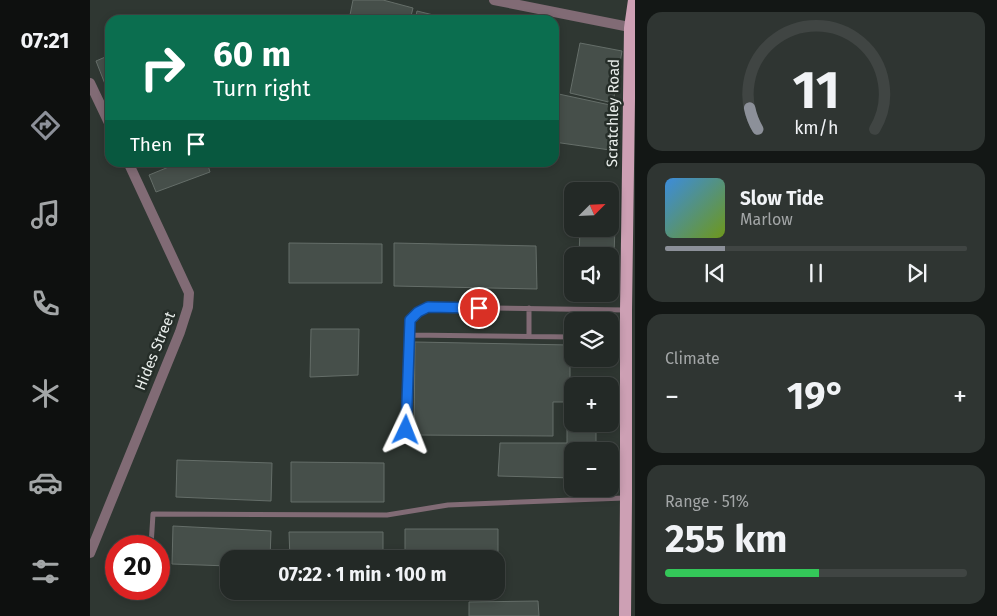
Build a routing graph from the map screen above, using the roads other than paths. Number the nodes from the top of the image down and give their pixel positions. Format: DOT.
graph roads {
  1 [pos="494,0"];
  2 [pos="634,0"];
  3 [pos="632,28"];
  4 [pos="90,83"];
  5 [pos="105,114"];
  6 [pos="130,167"];
  7 [pos="529,308"];
  8 [pos="626,310"];
  9 [pos="409,335"];
  10 [pos="530,336"];
  11 [pos="564,337"];
  12 [pos="406,430"];
  13 [pos="630,462"];
  14 [pos="626,498"];
  15 [pos="152,535"];
  16 [pos="90,553"];
  17 [pos="625,616"];
  1 -- 3 [label="street"];
  2 -- 3 [label="main road, Scratchley Road"];
  3 -- 8 [label="main road, Scratchley Road"];
  4 -- 5 [label="street"];
  6 -- 16 [label="street, Hides Street"];
  7 -- 8 [label="lane"];
  7 -- 9 [label="lane"];
  7 -- 10 [label="lane"];
  8 -- 13 [label="main road, Scratchley Road"];
  9 -- 10 [label="lane"];
  9 -- 12 [label="lane"];
  10 -- 11 [label="lane"];
  13 -- 14 [label="main road, Scratchley Road"];
  14 -- 15 [label="lane"];
  14 -- 17 [label="main road, Scratchley Road"];
}
